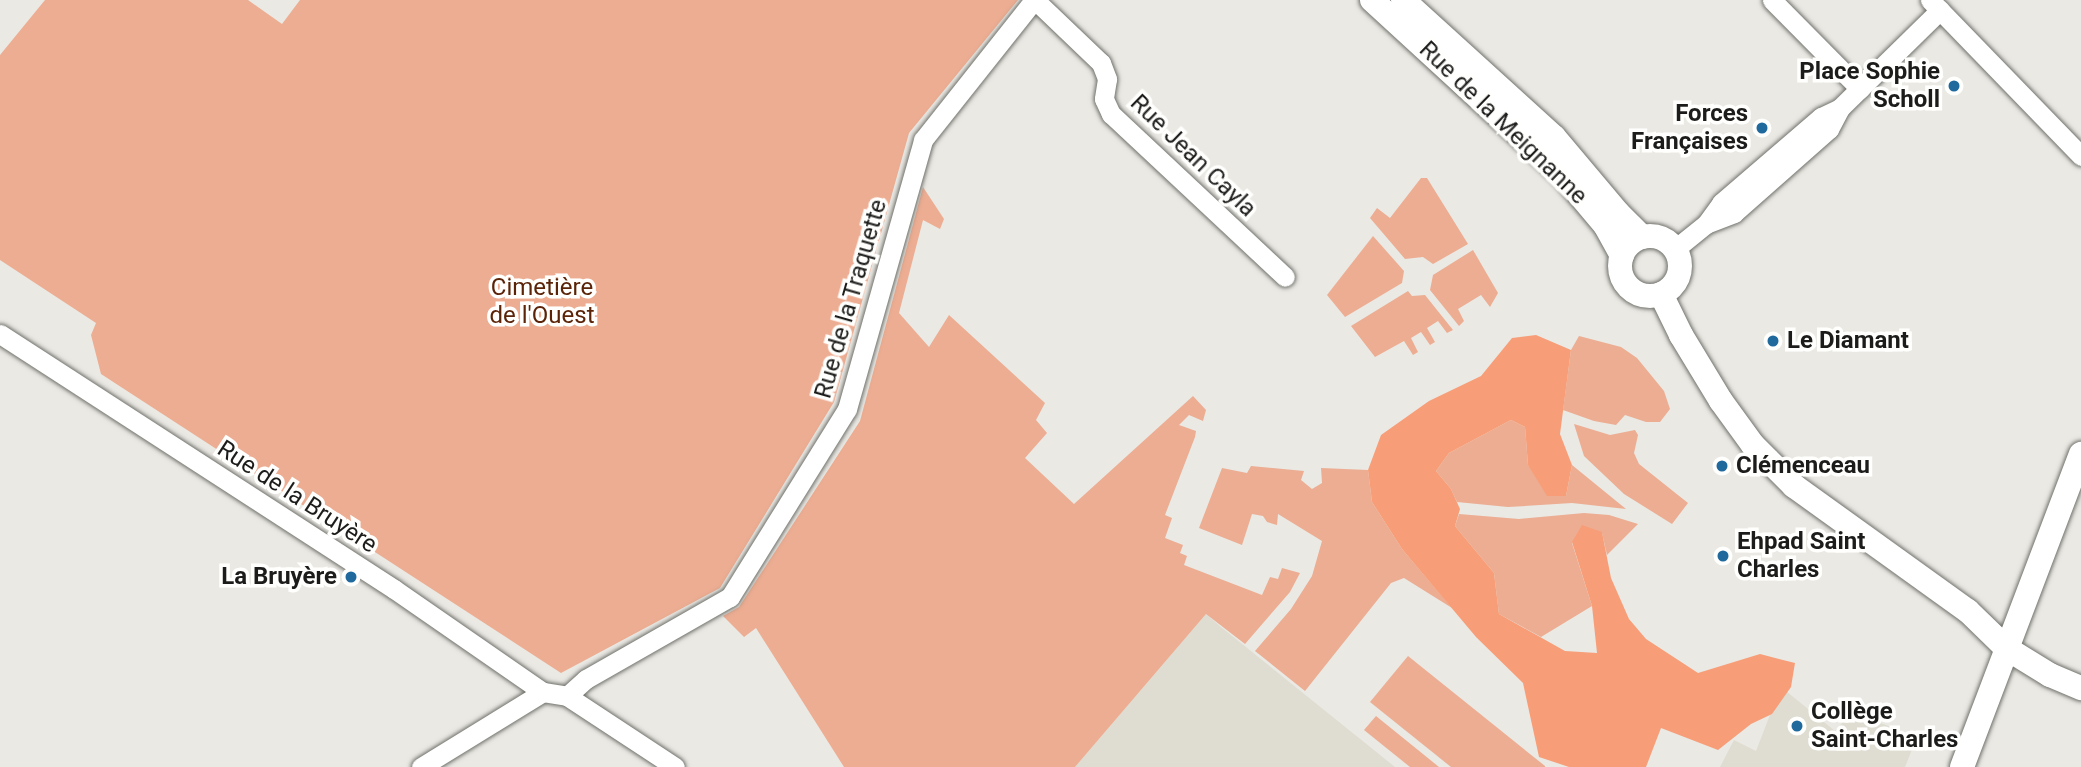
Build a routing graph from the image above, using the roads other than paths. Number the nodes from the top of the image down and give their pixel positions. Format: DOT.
graph roads {
  1 [pos="1035,0"];
  2 [pos="1372,0"];
  3 [pos="1403,0"];
  4 [pos="1772,0"];
  5 [pos="1935,5"];
  6 [pos="1860,89"];
  7 [pos="2081,156"];
  8 [pos="1642,237"];
  9 [pos="1675,249"];
  10 [pos="1622,256"];
  11 [pos="1285,277"];
  12 [pos="1661,294"];
  13 [pos="0,334"];
  14 [pos="2081,454"];
  15 [pos="2006,648"];
  16 [pos="2081,688"];
  17 [pos="543,692"];
  18 [pos="567,696"];
  19 [pos="421,767"];
  20 [pos="675,767"];
  21 [pos="1962,767"];
  1 -- 11 [label="street, Rue Jean Cayla"];
  1 -- 18 [label="street, Rue de la Traquette"];
  2 -- 10 [label="main road, Rue de la Meignanne"];
  3 -- 8 [label="main road, Rue de la Meignanne"];
  4 -- 6 [label="street"];
  5 -- 6 [label="street"];
  5 -- 7 [label="street"];
  6 -- 9 [label="street"];
  8 -- 9 [label="main road"];
  8 -- 10 [label="main road"];
  9 -- 12 [label="main road"];
  10 -- 12 [label="main road"];
  12 -- 15 [label="main road"];
  13 -- 17 [label="street, Rue de la Bruyère"];
  14 -- 15 [label="main road"];
  15 -- 16 [label="main road"];
  15 -- 21 [label="main road"];
  17 -- 18 [label="street, Rue de la Bruyère"];
  17 -- 19 [label="street"];
  18 -- 20 [label="street"];
}
